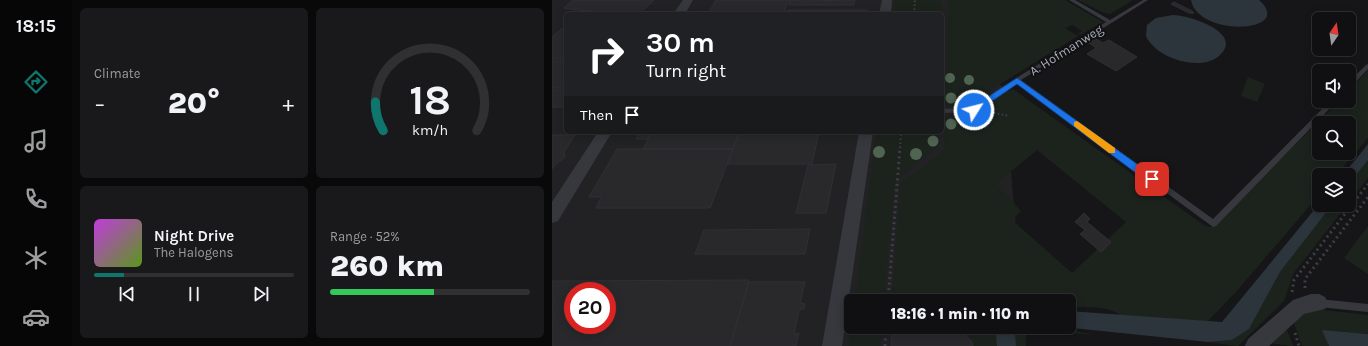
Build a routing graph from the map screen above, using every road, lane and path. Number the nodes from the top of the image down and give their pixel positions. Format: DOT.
graph roads {
  1 [pos="688,0"];
  2 [pos="887,0"];
  3 [pos="915,0"];
  4 [pos="1071,0"];
  5 [pos="1146,0"];
  6 [pos="680,12"];
  7 [pos="885,12"];
  8 [pos="914,12"];
  9 [pos="1110,22"];
  10 [pos="1368,66"];
  11 [pos="1356,79"];
  12 [pos="1017,80"];
  13 [pos="1327,108"];
  14 [pos="944,111"];
  15 [pos="604,134"];
  16 [pos="866,134"];
  17 [pos="901,134"];
  18 [pos="1368,184"];
  19 [pos="1368,196"];
  20 [pos="552,216"];
  21 [pos="889,294"];
  22 [pos="1315,303"];
  23 [pos="1368,308"];
  24 [pos="1288,316"];
  25 [pos="886,334"];
  26 [pos="832,346"];
  27 [pos="885,346"];
  28 [pos="1255,346"];
  1 -- 6 [label="street"];
  2 -- 7 [label="street"];
  3 -- 8 [label="path"];
  4 -- 9 [label="lane"];
  5 -- 9 [label="lane, A. Hofmanweg"];
  9 -- 12 [label="lane, A. Hofmanweg"];
  10 -- 11 [label="lane"];
  12 -- 13 [label="lane"];
  12 -- 14 [label="lane, A. Hofmanweg"];
  15 -- 20 [label="street"];
  16 -- 26 [label="street"];
  17 -- 21 [label="path"];
  18 -- 24 [label="path"];
  19 -- 22 [label="path"];
  22 -- 23 [label="lane"];
  22 -- 24 [label="street"];
  24 -- 28 [label="street"];
  25 -- 27 [label="path"];
}
